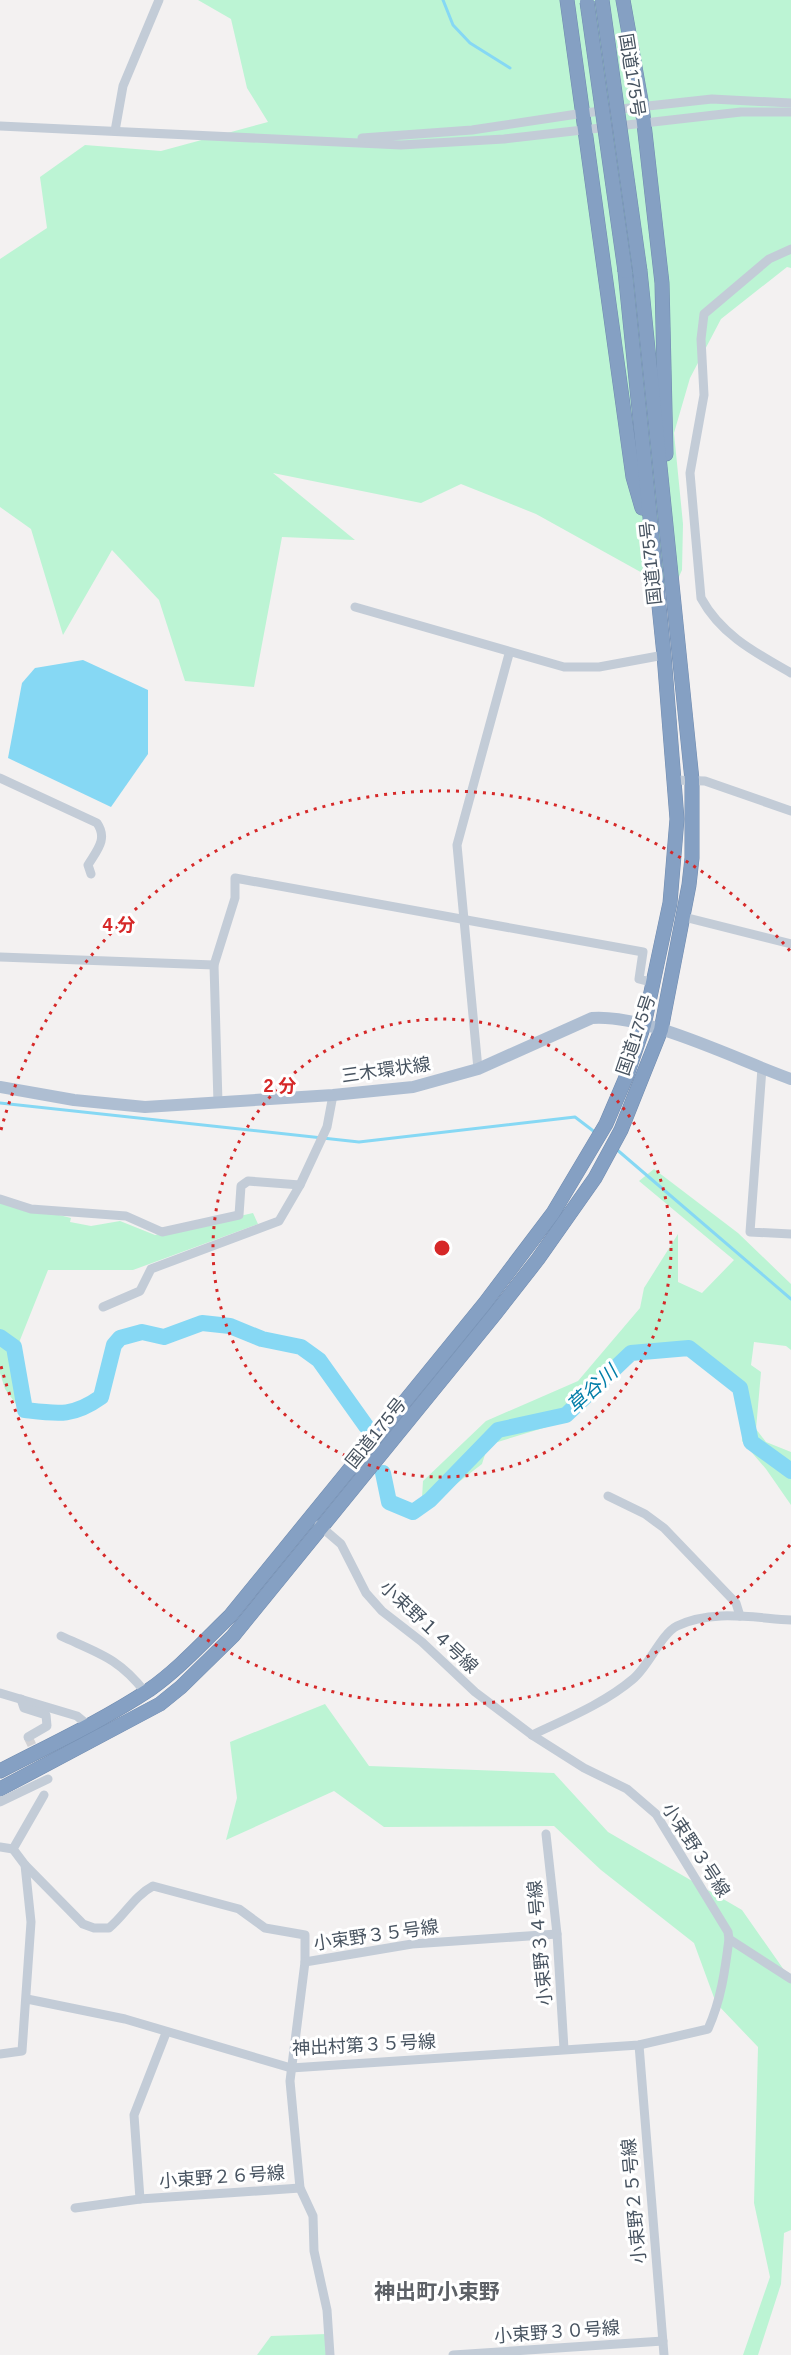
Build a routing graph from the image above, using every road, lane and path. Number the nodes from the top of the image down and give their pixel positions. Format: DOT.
graph roads {
  1 [pos="159,0"];
  2 [pos="567,0"];
  3 [pos="602,0"];
  4 [pos="623,0"];
  5 [pos="587,1"];
  6 [pos="791,103"];
  7 [pos="642,106"];
  8 [pos="791,112"];
  9 [pos="584,113"];
  10 [pos="645,122"];
  11 [pos="0,126"];
  12 [pos="115,130"];
  13 [pos="586,130"];
  14 [pos="321,141"];
  15 [pos="791,249"];
  16 [pos="666,537"];
  17 [pos="651,538"];
  18 [pos="355,607"];
  19 [pos="509,654"];
  20 [pos="664,654"];
  21 [pos="791,673"];
  22 [pos="0,778"];
  23 [pos="674,780"];
  24 [pos="692,780"];
  25 [pos="791,811"];
  26 [pos="91,874"];
  27 [pos="684,917"];
  28 [pos="465,920"];
  29 [pos="791,944"];
  30 [pos="0,957"];
  31 [pos="214,965"];
  32 [pos="654,983"];
  33 [pos="644,1025"];
  34 [pos="661,1030"];
  35 [pos="762,1068"];
  36 [pos="478,1069"];
  37 [pos="790,1076"];
  38 [pos="0,1087"];
  39 [pos="333,1095"];
  40 [pos="218,1103"];
  41 [pos="300,1185"];
  42 [pos="0,1199"];
  43 [pos="791,1234"];
  44 [pos="103,1307"];
  45 [pos="608,1496"];
  46 [pos="311,1517"];
  47 [pos="322,1528"];
  48 [pos="740,1616"];
  49 [pos="791,1620"];
  50 [pos="61,1636"];
  51 [pos="145,1692"];
  52 [pos="0,1693"];
  53 [pos="21,1699"];
  54 [pos="486,1701"];
  55 [pos="88,1726"];
  56 [pos="532,1735"];
  57 [pos="28,1737"];
  58 [pos="0,1771"];
  59 [pos="48,1779"];
  60 [pos="0,1789"];
  61 [pos="44,1795"];
  62 [pos="0,1803"];
  63 [pos="546,1834"];
  64 [pos="0,1847"];
  65 [pos="13,1849"];
  66 [pos="25,1865"];
  67 [pos="557,1934"];
  68 [pos="729,1939"];
  69 [pos="305,1962"];
  70 [pos="791,1978"];
  71 [pos="27,1999"];
  72 [pos="166,2033"];
  73 [pos="639,2045"];
  74 [pos="564,2049"];
  75 [pos="0,2054"];
  76 [pos="291,2068"];
  77 [pos="300,2188"];
  78 [pos="140,2199"];
  79 [pos="75,2208"];
  80 [pos="663,2341"];
  81 [pos="330,2355"];
  82 [pos="453,2355"];
  83 [pos="664,2355"];
  1 -- 12 [label="street"];
  2 -- 9 [label="highway"];
  3 -- 16 [label="highway, 国道175号, bridge"];
  4 -- 7 [label="highway"];
  5 -- 17 [label="highway, 国道175号, bridge"];
  6 -- 7 [label="street"];
  7 -- 9 [label="street"];
  7 -- 10 [label="highway"];
  8 -- 10 [label="street"];
  9 -- 13 [label="highway"];
  9 -- 14 [label="street"];
  10 -- 13 [label="street"];
  10 -- 16 [label="highway"];
  11 -- 12 [label="street"];
  12 -- 14 [label="street"];
  13 -- 14 [label="street"];
  13 -- 17 [label="highway"];
  15 -- 21 [label="street"];
  16 -- 24 [label="highway, 国道175号"];
  17 -- 20 [label="highway, 国道175号"];
  18 -- 19 [label="street"];
  19 -- 20 [label="street"];
  19 -- 28 [label="street"];
  20 -- 23 [label="highway, 国道175号"];
  22 -- 26 [label="street"];
  23 -- 24 [label="street"];
  23 -- 32 [label="highway, 国道175号"];
  24 -- 25 [label="street"];
  24 -- 27 [label="highway, 国道175号"];
  27 -- 29 [label="street"];
  27 -- 34 [label="highway, 国道175号"];
  28 -- 31 [label="street"];
  28 -- 32 [label="street"];
  28 -- 36 [label="street"];
  30 -- 31 [label="street"];
  31 -- 40 [label="street"];
  32 -- 33 [label="highway, 国道175号"];
  33 -- 34 [label="main road, 三木環状線"];
  33 -- 36 [label="main road, 三木環状線"];
  33 -- 46 [label="highway, 国道175号"];
  34 -- 35 [label="main road, 三木環状線"];
  34 -- 47 [label="highway, 国道175号"];
  35 -- 37 [label="main road, 三木環状線"];
  35 -- 43 [label="street"];
  36 -- 39 [label="main road, 三木環状線"];
  38 -- 40 [label="main road, 三木環状線"];
  39 -- 40 [label="main road, 三木環状線"];
  39 -- 41 [label="street"];
  41 -- 42 [label="street"];
  41 -- 44 [label="street"];
  45 -- 48 [label="street"];
  46 -- 47 [label="street, 小束野１４号線"];
  46 -- 51 [label="highway, 国道175号"];
  47 -- 54 [label="street, 小束野１４号線"];
  47 -- 60 [label="highway, 国道175号"];
  48 -- 49 [label="street"];
  48 -- 56 [label="street"];
  50 -- 51 [label="street"];
  51 -- 55 [label="highway, 国道175号"];
  52 -- 53 [label="street"];
  53 -- 55 [label="street"];
  53 -- 57 [label="street"];
  54 -- 56 [label="street, 小束野３号線"];
  55 -- 58 [label="highway, 国道175号"];
  56 -- 68 [label="street, 小束野３号線"];
  59 -- 62 [label="street"];
  61 -- 65 [label="street"];
  63 -- 67 [label="street, 小束野３４号線"];
  64 -- 65 [label="street"];
  65 -- 66 [label="street"];
  66 -- 69 [label="street"];
  66 -- 71 [label="street"];
  67 -- 69 [label="street, 小束野３５号線"];
  67 -- 74 [label="street, 小束野３４号線"];
  68 -- 70 [label="street"];
  68 -- 73 [label="street"];
  69 -- 76 [label="street, 小束野３５号線"];
  71 -- 72 [label="street, 神出村第３５号線"];
  71 -- 75 [label="street"];
  72 -- 76 [label="street, 神出村第３５号線"];
  72 -- 78 [label="street, 小束野２６号線"];
  73 -- 74 [label="street, 神出村第３５号線"];
  73 -- 80 [label="street, 小束野２５号線"];
  74 -- 76 [label="street, 神出村第３５号線"];
  76 -- 77 [label="street, 小束野３５号線"];
  77 -- 78 [label="street, 小束野２６号線"];
  77 -- 81 [label="street"];
  78 -- 79 [label="street"];
  80 -- 82 [label="street, 小束野３０号線"];
  80 -- 83 [label="street, 小束野２５号線"];
}
